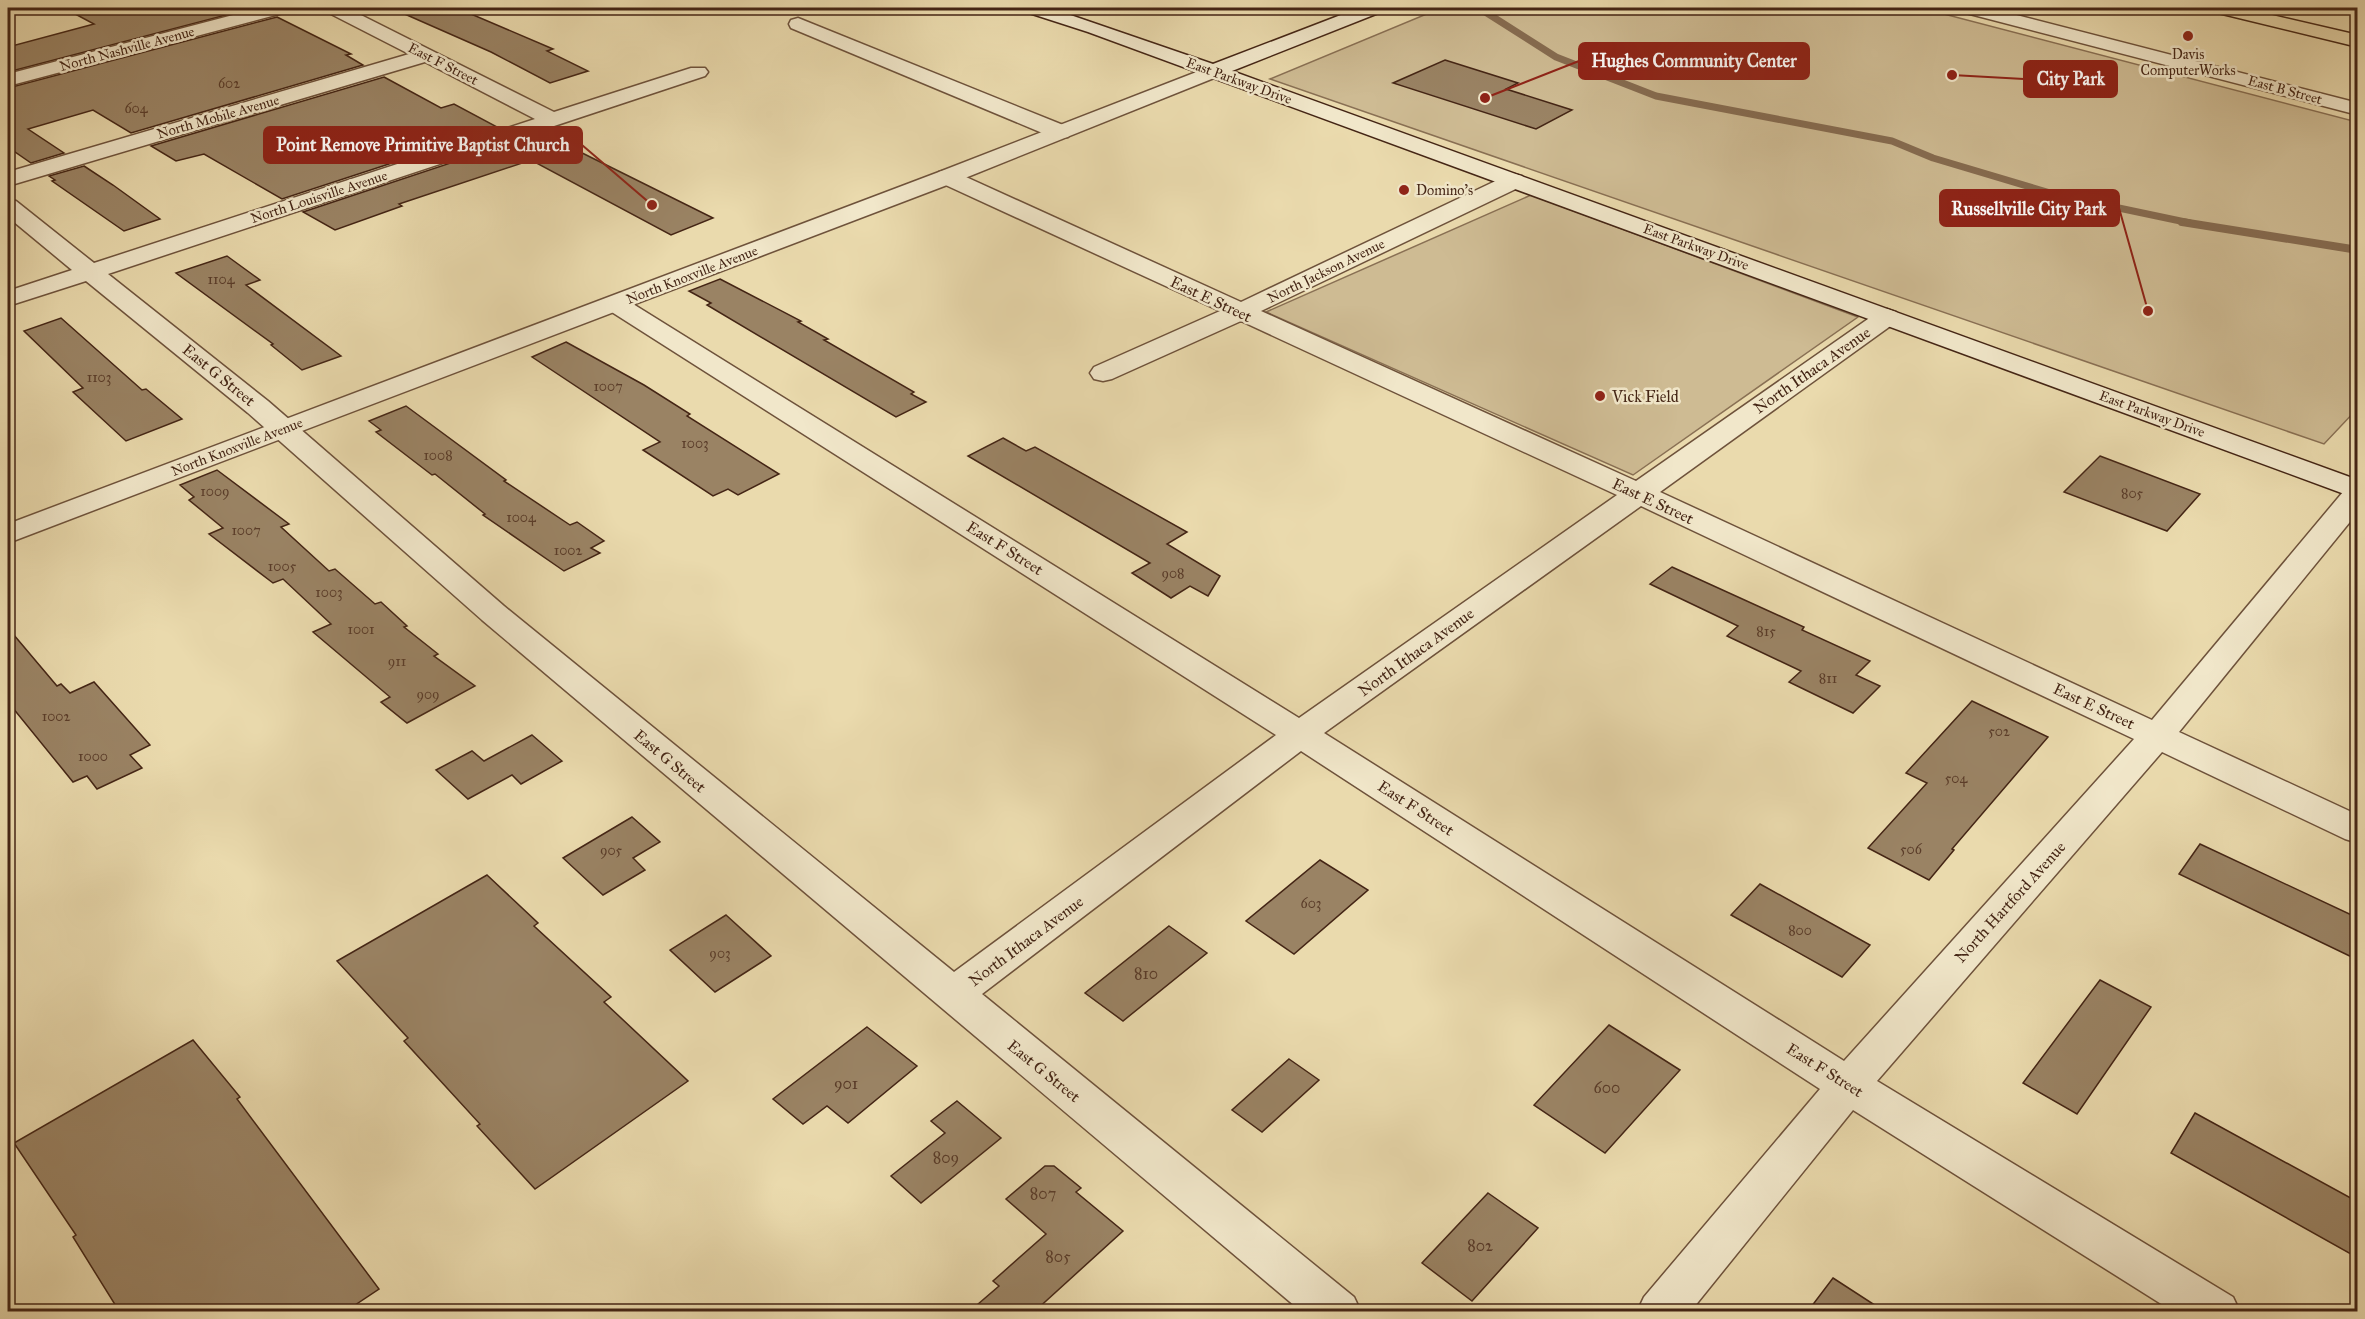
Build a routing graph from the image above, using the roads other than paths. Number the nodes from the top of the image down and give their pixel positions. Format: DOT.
graph roads {
  1 [pos="280,8"];
  2 [pos="373,8"];
  3 [pos="1033,8"];
  4 [pos="1374,8"];
  5 [pos="1969,8"];
  6 [pos="2221,8"];
  7 [pos="341,11"];
  8 [pos="798,24"];
  9 [pos="2358,41"];
  10 [pos="428,55"];
  11 [pos="698,72"];
  12 [pos="1212,72"];
  13 [pos="8,81"];
  14 [pos="2358,109"];
  15 [pos="553,120"];
  16 [pos="1060,132"];
  17 [pos="947,177"];
  18 [pos="8,178"];
  19 [pos="1514,181"];
  20 [pos="8,206"];
  21 [pos="90,272"];
  22 [pos="8,299"];
  23 [pos="616,304"];
  24 [pos="1240,312"];
  25 [pos="1887,317"];
  26 [pos="1103,373"];
  27 [pos="284,429"];
  28 [pos="2358,491"];
  29 [pos="1638,493"];
  30 [pos="8,534"];
  31 [pos="1300,735"];
  32 [pos="2157,736"];
  33 [pos="2358,830"];
  34 [pos="952,996"];
  35 [pos="1848,1084"];
  36 [pos="1337,1311"];
  37 [pos="1661,1311"];
  38 [pos="2216,1311"];
  1 -- 13 [label="street, North Nashville Avenue"];
  2 -- 7 [label="street"];
  3 -- 12 [label="street, East Parkway Drive"];
  4 -- 12 [label="street, North Knoxville Avenue"];
  5 -- 14 [label="street, East B Street"];
  6 -- 9 [label="main road"];
  7 -- 10 [label="street, East F Street"];
  8 -- 16 [label="street"];
  10 -- 15 [label="street, East F Street"];
  10 -- 18 [label="street, North Mobile Avenue"];
  11 -- 15 [label="street, North Louisville Avenue"];
  12 -- 16 [label="street, North Knoxville Avenue"];
  12 -- 19 [label="street, East Parkway Drive"];
  15 -- 21 [label="street, North Louisville Avenue"];
  16 -- 17 [label="street, North Knoxville Avenue"];
  17 -- 23 [label="street, North Knoxville Avenue"];
  17 -- 24 [label="street, East E Street"];
  19 -- 24 [label="street, North Jackson Avenue"];
  19 -- 25 [label="street, East Parkway Drive"];
  20 -- 21 [label="street, East G Street"];
  21 -- 22 [label="street, North Louisville Avenue"];
  21 -- 27 [label="street, East G Street"];
  23 -- 27 [label="street, North Knoxville Avenue"];
  23 -- 31 [label="street, East F Street"];
  24 -- 26 [label="street, North Jackson Avenue"];
  24 -- 29 [label="street, East E Street"];
  25 -- 28 [label="street, East Parkway Drive"];
  25 -- 29 [label="street, North Ithaca Avenue"];
  27 -- 30 [label="street, North Knoxville Avenue"];
  27 -- 34 [label="street, East G Street"];
  28 -- 32 [label="street, North Hartford Avenue"];
  29 -- 31 [label="street, North Ithaca Avenue"];
  29 -- 32 [label="street, East E Street"];
  31 -- 34 [label="street, North Ithaca Avenue"];
  31 -- 35 [label="street, East F Street"];
  32 -- 33 [label="street, East E Street"];
  32 -- 35 [label="street, North Hartford Avenue"];
  34 -- 36 [label="street, East G Street"];
  35 -- 37 [label="street, North Hartford Avenue"];
  35 -- 38 [label="street, East F Street"];
}
